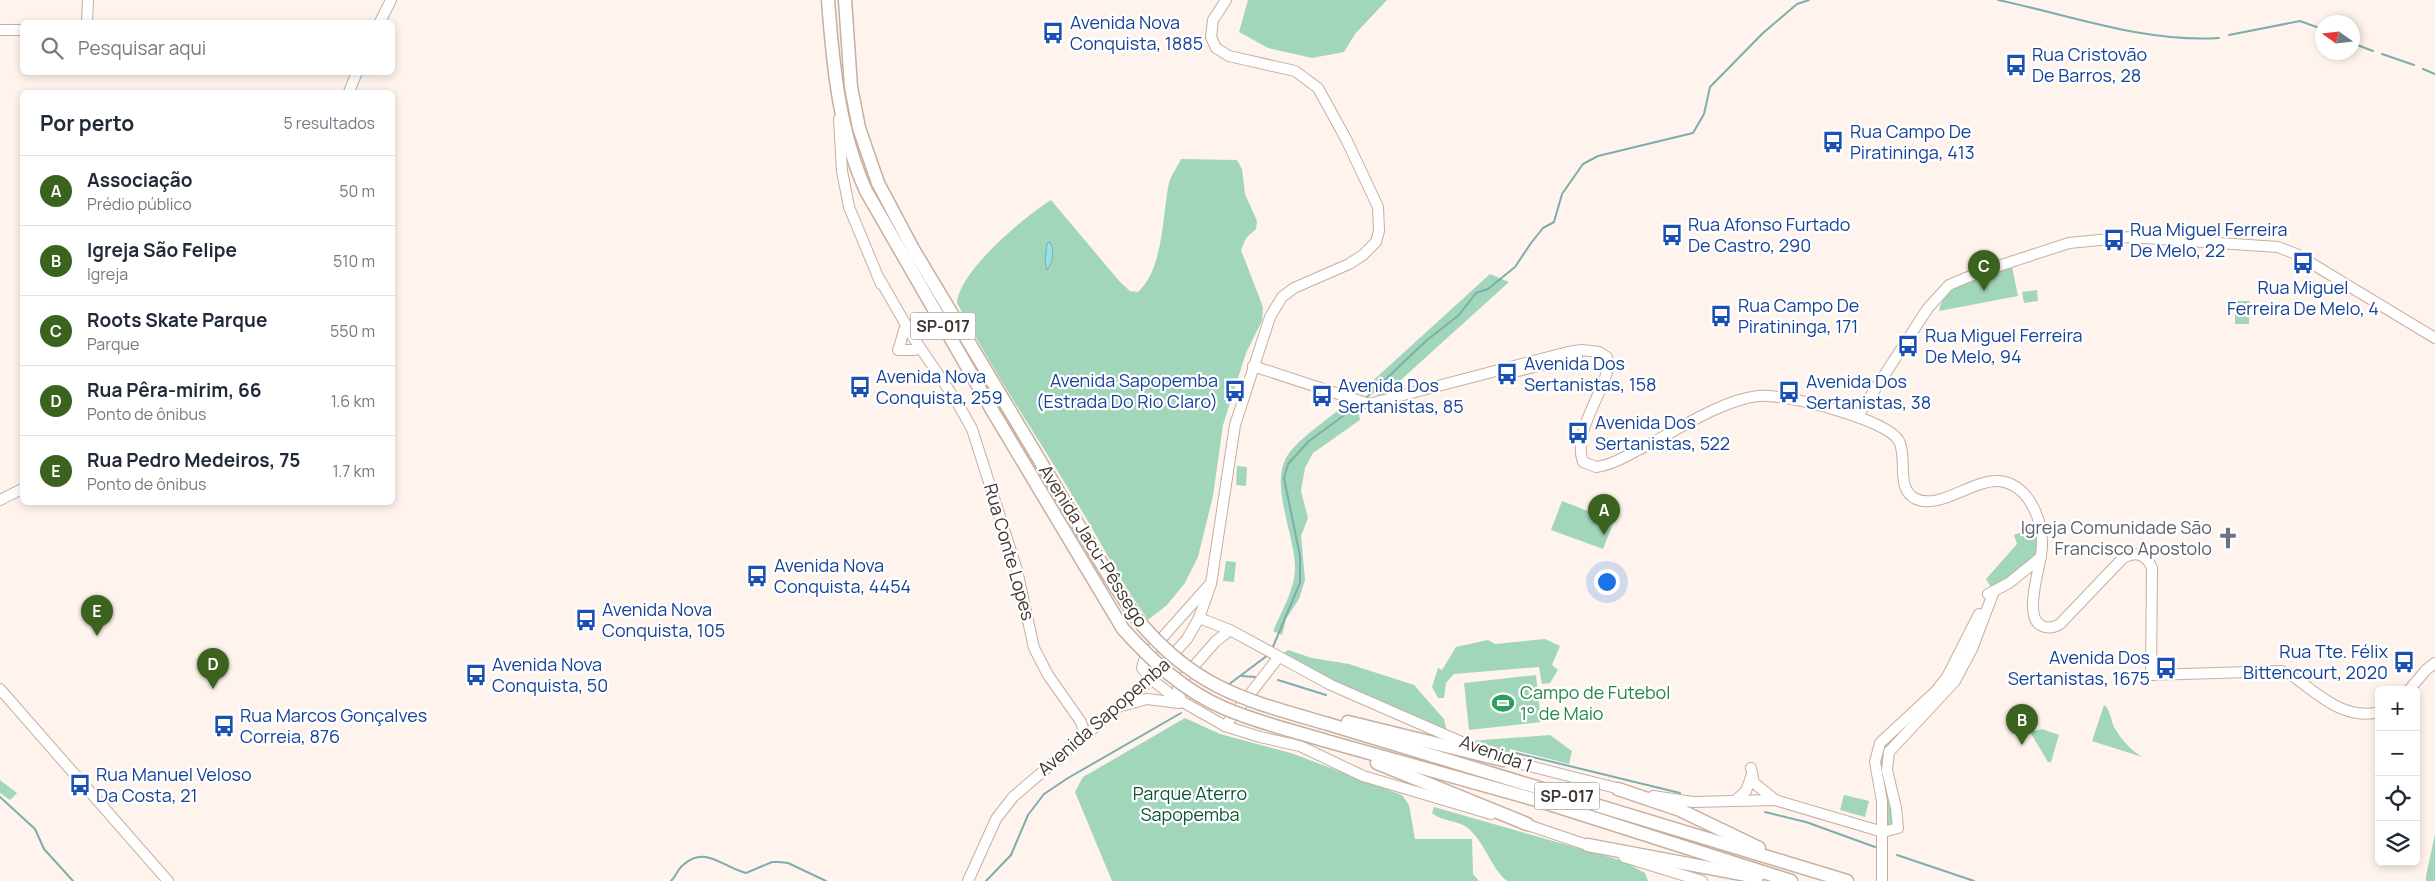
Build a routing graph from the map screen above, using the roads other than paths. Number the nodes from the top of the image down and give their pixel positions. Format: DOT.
graph roads {
  1 [pos="88,0"];
  2 [pos="391,0"];
  3 [pos="828,0"];
  4 [pos="845,0"];
  5 [pos="1226,0"];
  6 [pos="86,20"];
  7 [pos="381,20"];
  8 [pos="0,30"];
  9 [pos="20,30"];
  10 [pos="356,75"];
  11 [pos="349,90"];
  12 [pos="838,98"];
  13 [pos="912,336"];
  14 [pos="2435,338"];
  15 [pos="1592,351"];
  16 [pos="1521,363"];
  17 [pos="1253,366"];
  18 [pos="1507,373"];
  19 [pos="1485,374"];
  20 [pos="1857,417"];
  21 [pos="20,490"];
  22 [pos="0,500"];
  23 [pos="2042,556"];
  24 [pos="1211,584"];
  25 [pos="1991,593"];
  26 [pos="1199,618"];
  27 [pos="1230,630"];
  28 [pos="1276,657"];
  29 [pos="2435,663"];
  30 [pos="1151,680"];
  31 [pos="2412,686"];
  32 [pos="0,689"];
  33 [pos="1184,704"];
  34 [pos="1117,709"];
  35 [pos="2375,713"];
  36 [pos="1081,722"];
  37 [pos="1329,724"];
  38 [pos="1225,726"];
  39 [pos="1095,727"];
  40 [pos="1085,735"];
  41 [pos="1336,744"];
  42 [pos="1503,760"];
  43 [pos="1618,789"];
  44 [pos="1736,800"];
  45 [pos="1775,800"];
  46 [pos="1527,824"];
  47 [pos="1883,832"];
  48 [pos="1588,845"];
  49 [pos="1788,863"];
  50 [pos="1786,880"];
  51 [pos="168,881"];
  52 [pos="968,881"];
  53 [pos="1702,881"];
  54 [pos="1847,881"];
  55 [pos="1882,881"];
  1 -- 6 [label="main road"];
  2 -- 7 [label="main road"];
  3 -- 12 [label="highway, Avenida Jacu-Pêssego / SP-017"];
  4 -- 37 [label="highway, Avenida Jacu-Pêssego / SP-017, bridge"];
  5 -- 17 [label="main road, Avenida Sapopemba"];
  8 -- 9 [label="main road"];
  10 -- 11 [label="main road"];
  12 -- 13 [label="main road, Rua Conte Lopes"];
  12 -- 41 [label="highway, Avenida Jacu-Pêssego / SP-017, bridge"];
  13 -- 13 [label="main road"];
  13 -- 36 [label="main road, Rua Conte Lopes"];
  14 -- 20 [label="main road"];
  15 -- 16 [label="main road"];
  15 -- 18 [label="main road"];
  15 -- 20 [label="main road"];
  16 -- 18 [label="main road"];
  16 -- 19 [label="main road"];
  17 -- 19 [label="main road"];
  17 -- 24 [label="main road, Avenida Sapopemba"];
  18 -- 19 [label="main road"];
  20 -- 23 [label="main road"];
  21 -- 22 [label="main road"];
  23 -- 25 [label="main road"];
  23 -- 35 [label="main road"];
  24 -- 26 [label="main road, Avenida Sapopemba"];
  24 -- 30 [label="main road"];
  25 -- 47 [label="main road"];
  25 -- 47 [label="main road"];
  26 -- 27 [label="main road, Avenida 1"];
  26 -- 30 [label="main road, Avenida Sapopemba"];
  27 -- 28 [label="main road, Avenida 1"];
  27 -- 33 [label="main road"];
  28 -- 38 [label="main road"];
  28 -- 42 [label="main road, Avenida 1"];
  29 -- 31 [label="main road"];
  30 -- 33 [label="main road"];
  30 -- 34 [label="main road, Avenida Sapopemba"];
  32 -- 51 [label="main road"];
  33 -- 34 [label="main road"];
  33 -- 38 [label="main road"];
  34 -- 39 [label="main road, Avenida Sapopemba"];
  36 -- 39 [label="main road"];
  36 -- 40 [label="main road, Rua Conte Lopes"];
  37 -- 42 [label="highway"];
  37 -- 49 [label="highway, Avenida Jacu-Pêssego / SP-017"];
  38 -- 46 [label="main road"];
  39 -- 40 [label="main road, Avenida Sapopemba"];
  40 -- 52 [label="main road, Avenida Sapopemba"];
  41 -- 46 [label="highway"];
  41 -- 50 [label="highway, Avenida Jacu-Pêssego / SP-017"];
  42 -- 43 [label="main road, Avenida 1"];
  43 -- 44 [label="main road, Avenida 1"];
  43 -- 49 [label="highway"];
  44 -- 45 [label="main road, Avenida 1"];
  44 -- 45 [label="main road"];
  45 -- 47 [label="main road, Avenida 1"];
  46 -- 48 [label="main road"];
  47 -- 55 [label="main road"];
  48 -- 50 [label="highway"];
  48 -- 53 [label="main road"];
  49 -- 54 [label="highway, Avenida Jacu-Pêssego / SP-017"];
}
